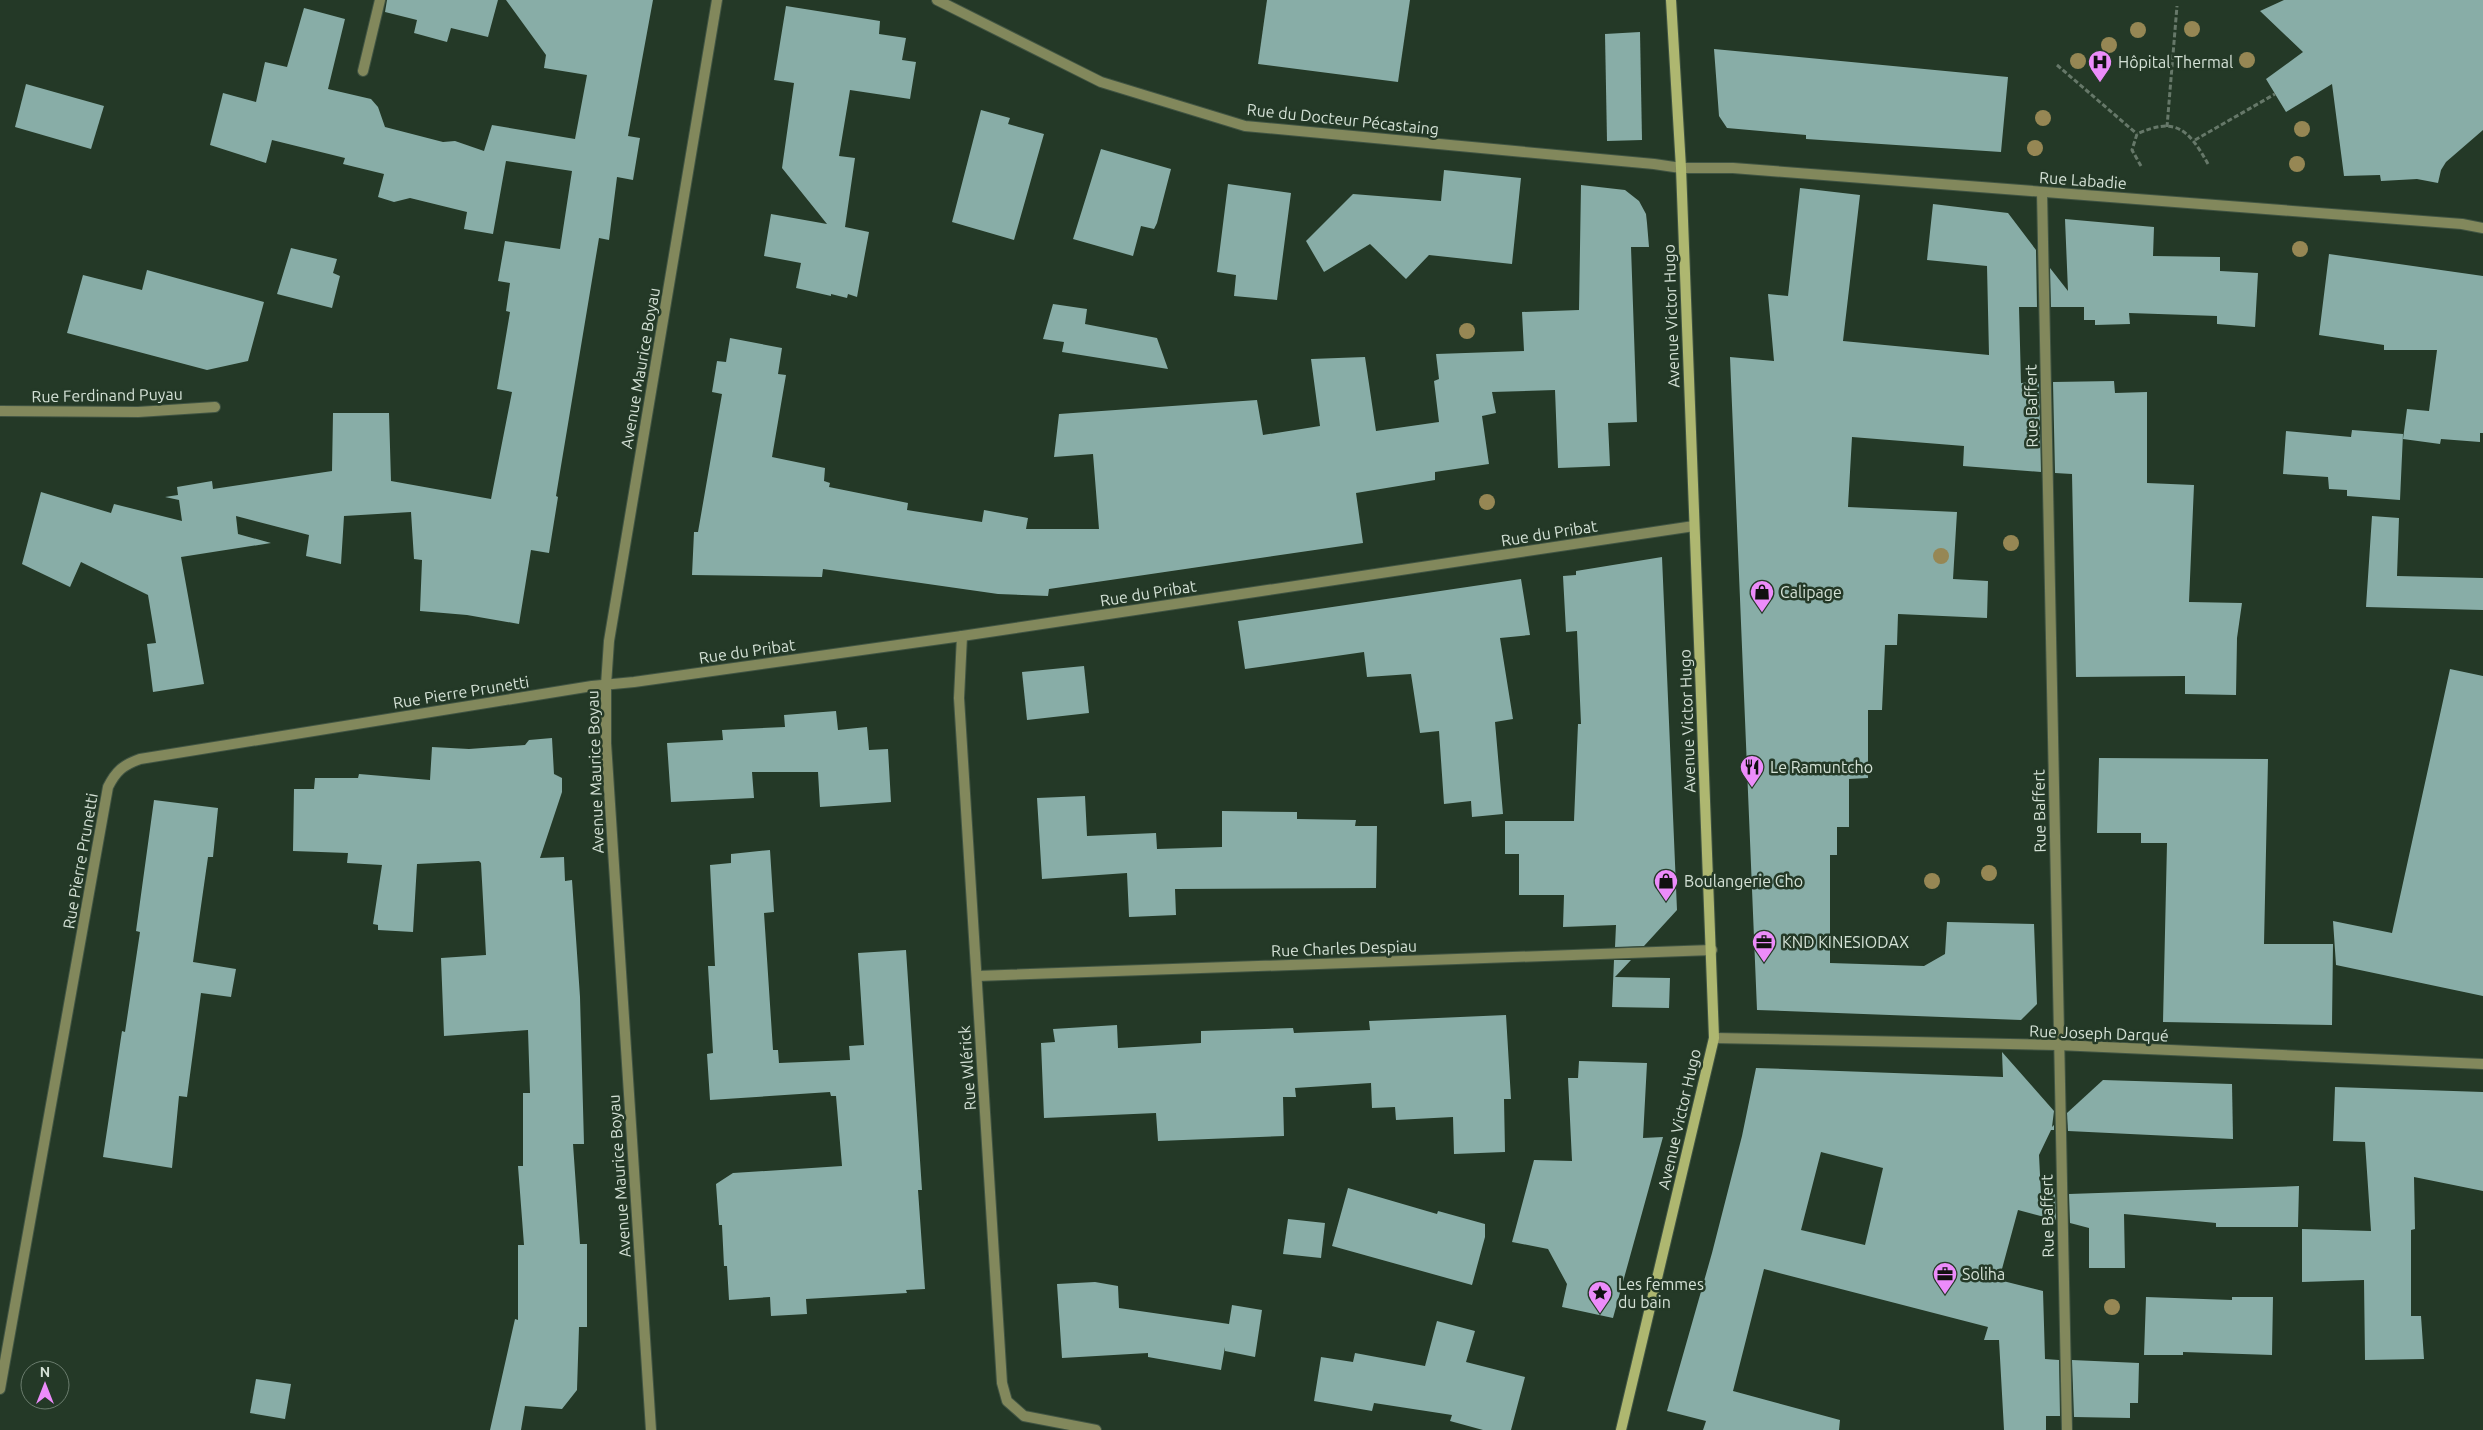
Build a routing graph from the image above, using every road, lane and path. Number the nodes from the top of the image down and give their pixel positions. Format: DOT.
graph roads {
  1 [pos="380,0"];
  2 [pos="717,0"];
  3 [pos="938,0"];
  4 [pos="1671,0"];
  5 [pos="2177,6"];
  6 [pos="2057,65"];
  7 [pos="363,71"];
  8 [pos="2275,94"];
  9 [pos="2167,127"];
  10 [pos="2137,134"];
  11 [pos="2194,140"];
  12 [pos="2208,164"];
  13 [pos="2141,166"];
  14 [pos="1681,168"];
  15 [pos="2042,192"];
  16 [pos="2483,228"];
  17 [pos="215,407"];
  18 [pos="0,411"];
  19 [pos="1694,526"];
  20 [pos="962,636"];
  21 [pos="606,685"];
  22 [pos="1712,950"];
  23 [pos="977,976"];
  24 [pos="1714,1038"];
  25 [pos="2058,1045"];
  26 [pos="2483,1064"];
  27 [pos="0,1389"];
  28 [pos="651,1430"];
  29 [pos="1096,1430"];
  30 [pos="1621,1430"];
  31 [pos="2067,1430"];
  1 -- 7 [label="street"];
  2 -- 21 [label="street, Avenue Maurice Boyau"];
  3 -- 14 [label="street, Rue du Docteur Pécastaing"];
  4 -- 14 [label="main road, Avenue Victor Hugo"];
  5 -- 9 [label="path"];
  6 -- 10 [label="path"];
  8 -- 11 [label="path"];
  9 -- 10 [label="path"];
  9 -- 11 [label="path"];
  10 -- 13 [label="path"];
  11 -- 12 [label="path"];
  14 -- 15 [label="street, Rue Labadie"];
  14 -- 19 [label="main road, Avenue Victor Hugo"];
  15 -- 16 [label="street, Rue Labadie"];
  15 -- 25 [label="street, Rue Baffert"];
  17 -- 18 [label="street, Rue Ferdinand Puyau"];
  19 -- 20 [label="street, Rue du Pribat"];
  19 -- 22 [label="main road, Avenue Victor Hugo"];
  20 -- 21 [label="street, Rue du Pribat"];
  20 -- 23 [label="street, Rue Wlérick"];
  21 -- 27 [label="street, Rue Pierre Prunetti"];
  21 -- 28 [label="street, Avenue Maurice Boyau"];
  22 -- 23 [label="street, Rue Charles Despiau"];
  22 -- 24 [label="main road, Avenue Victor Hugo"];
  23 -- 29 [label="street, Rue Wlérick"];
  24 -- 25 [label="street, Rue Joseph Darqué"];
  24 -- 30 [label="main road, Avenue Victor Hugo"];
  25 -- 26 [label="street, Rue Joseph Darqué"];
  25 -- 31 [label="street, Rue Baffert"];
}
